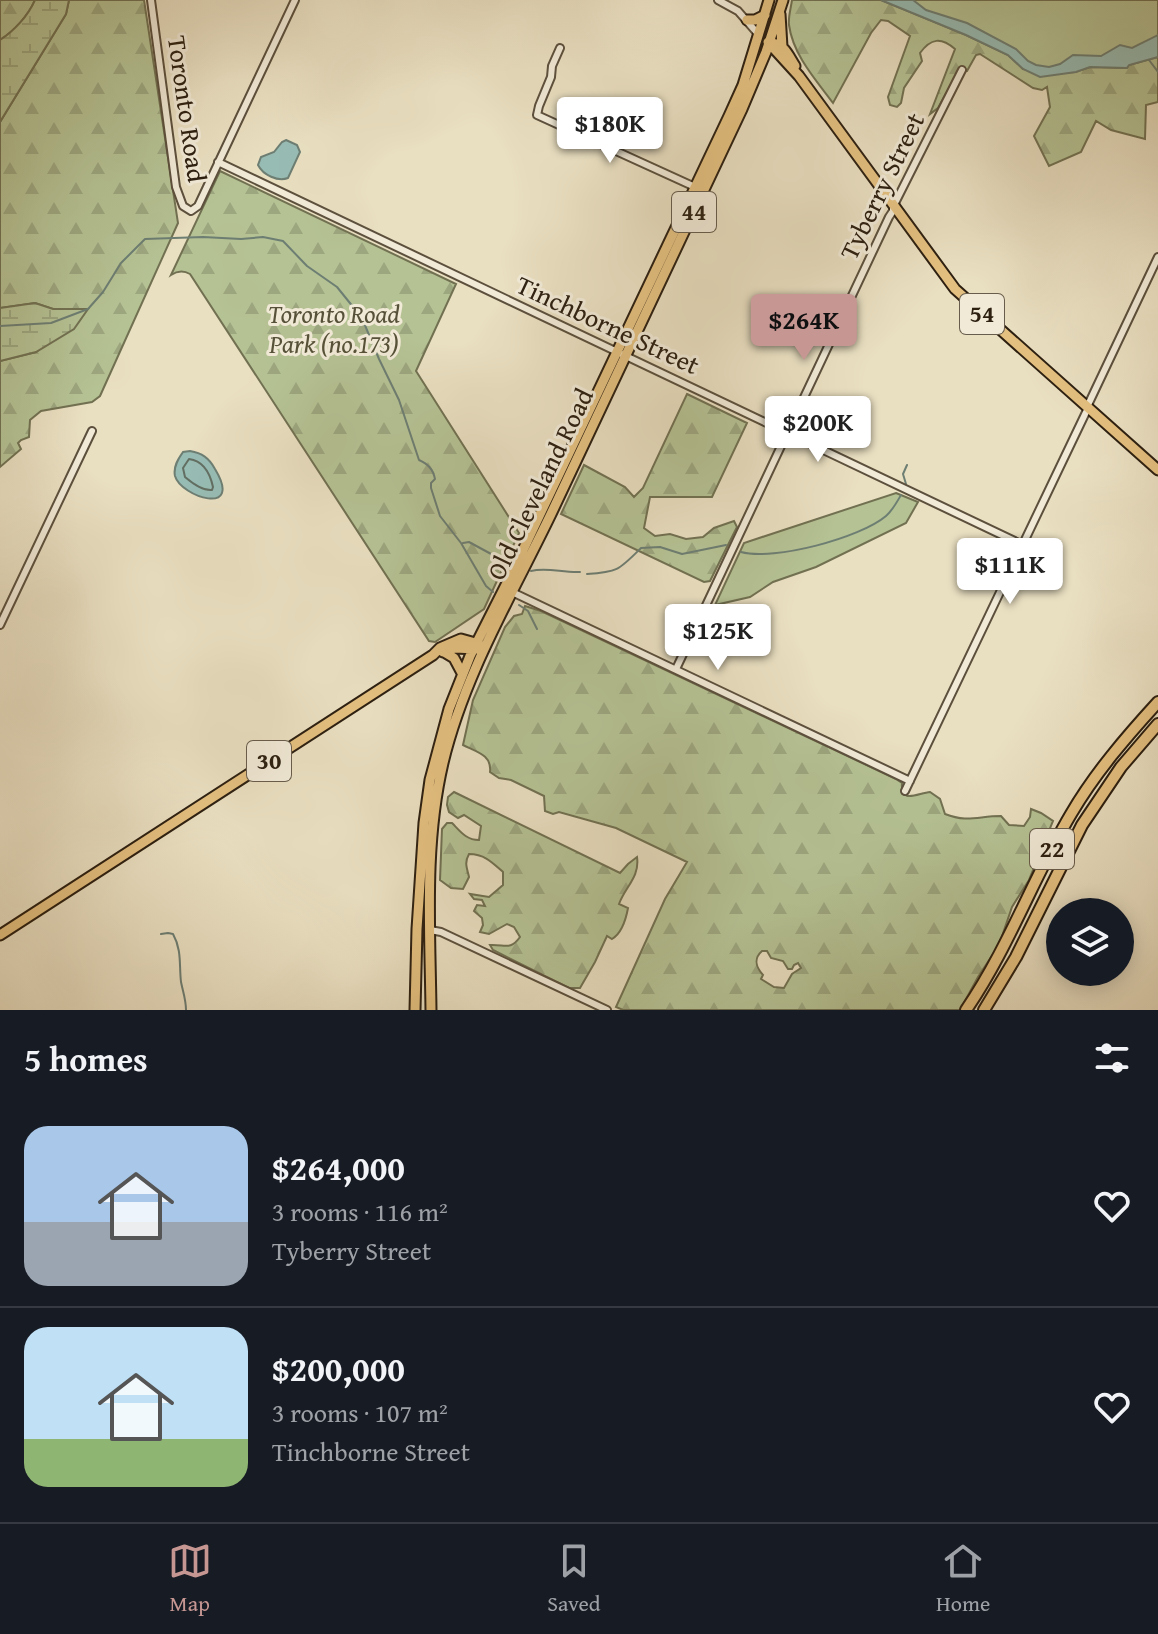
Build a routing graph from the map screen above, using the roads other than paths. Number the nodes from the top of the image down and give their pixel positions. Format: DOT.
graph roads {
  1 [pos="151,0"];
  2 [pos="295,0"];
  3 [pos="718,0"];
  4 [pos="769,0"];
  5 [pos="783,0"];
  6 [pos="780,11"];
  7 [pos="765,15"];
  8 [pos="747,20"];
  9 [pos="759,35"];
  10 [pos="770,43"];
  11 [pos="782,47"];
  12 [pos="560,48"];
  13 [pos="762,64"];
  14 [pos="789,65"];
  15 [pos="962,70"];
  16 [pos="799,76"];
  17 [pos="218,162"];
  18 [pos="695,187"];
  19 [pos="893,207"];
  20 [pos="1158,257"];
  21 [pos="622,353"];
  22 [pos="1087,408"];
  23 [pos="92,431"];
  24 [pos="787,433"];
  25 [pos="1158,470"];
  26 [pos="1023,545"];
  27 [pos="512,592"];
  28 [pos="487,623"];
  29 [pos="0,625"];
  30 [pos="463,639"];
  31 [pos="480,647"];
  32 [pos="444,652"];
  33 [pos="433,655"];
  34 [pos="676,669"];
  35 [pos="462,673"];
  36 [pos="1158,702"];
  37 [pos="1158,724"];
  38 [pos="910,781"];
  39 [pos="905,791"];
  40 [pos="430,930"];
  41 [pos="0,935"];
  42 [pos="415,1010"];
  43 [pos="431,1010"];
  44 [pos="607,1010"];
  45 [pos="966,1010"];
  46 [pos="984,1010"];
  1 -- 17 [label="street, Toronto Road"];
  2 -- 17 [label="street"];
  3 -- 8 [label="street"];
  4 -- 7 [label="main road, Old Cleveland Road / 44"];
  5 -- 6 [label="main road, Old Cleveland Road / 44"];
  6 -- 10 [label="main road, Old Cleveland Road / 44"];
  6 -- 11 [label="main road, 54"];
  7 -- 8 [label="main road"];
  7 -- 9 [label="main road, Old Cleveland Road / 44"];
  8 -- 9 [label="street"];
  9 -- 10 [label="main road, 54"];
  9 -- 18 [label="main road, Old Cleveland Road / 44"];
  10 -- 11 [label="main road, 54"];
  10 -- 13 [label="main road, Old Cleveland Road / 44"];
  10 -- 14 [label="main road, 54"];
  11 -- 16 [label="main road, 54"];
  12 -- 18 [label="street"];
  13 -- 14 [label="main road"];
  13 -- 21 [label="main road, Old Cleveland Road / 44"];
  14 -- 16 [label="main road, 54"];
  15 -- 19 [label="street, Tyberry Street"];
  16 -- 19 [label="main road, 54"];
  17 -- 21 [label="street, Tinchborne Street"];
  18 -- 21 [label="main road, Old Cleveland Road / 44"];
  19 -- 22 [label="main road, 54"];
  19 -- 24 [label="street, Tyberry Street"];
  20 -- 22 [label="street"];
  21 -- 24 [label="street, Tinchborne Street"];
  21 -- 27 [label="main road, Old Cleveland Road / 44"];
  21 -- 28 [label="main road, Old Cleveland Road / 44"];
  22 -- 25 [label="main road, 54"];
  22 -- 26 [label="street"];
  23 -- 29 [label="street"];
  24 -- 26 [label="street, Tinchborne Street"];
  24 -- 34 [label="street, Tyberry Street"];
  26 -- 38 [label="street"];
  27 -- 31 [label="main road, Old Cleveland Road / 44"];
  27 -- 34 [label="street"];
  28 -- 30 [label="main road, 44"];
  28 -- 31 [label="main road, Old Cleveland Road"];
  30 -- 31 [label="main road"];
  30 -- 33 [label="main road, 30"];
  31 -- 32 [label="main road"];
  31 -- 35 [label="main road, Old Cleveland Road"];
  31 -- 40 [label="main road, Old Cleveland Road"];
  32 -- 33 [label="main road, 30"];
  32 -- 35 [label="main road"];
  33 -- 41 [label="main road, 30"];
  34 -- 38 [label="street"];
  35 -- 42 [label="main road, Old Cleveland Road"];
  36 -- 45 [label="highway, 22"];
  37 -- 46 [label="highway, 22"];
  38 -- 39 [label="street"];
  40 -- 43 [label="main road, Old Cleveland Road"];
  40 -- 44 [label="street"];
}
